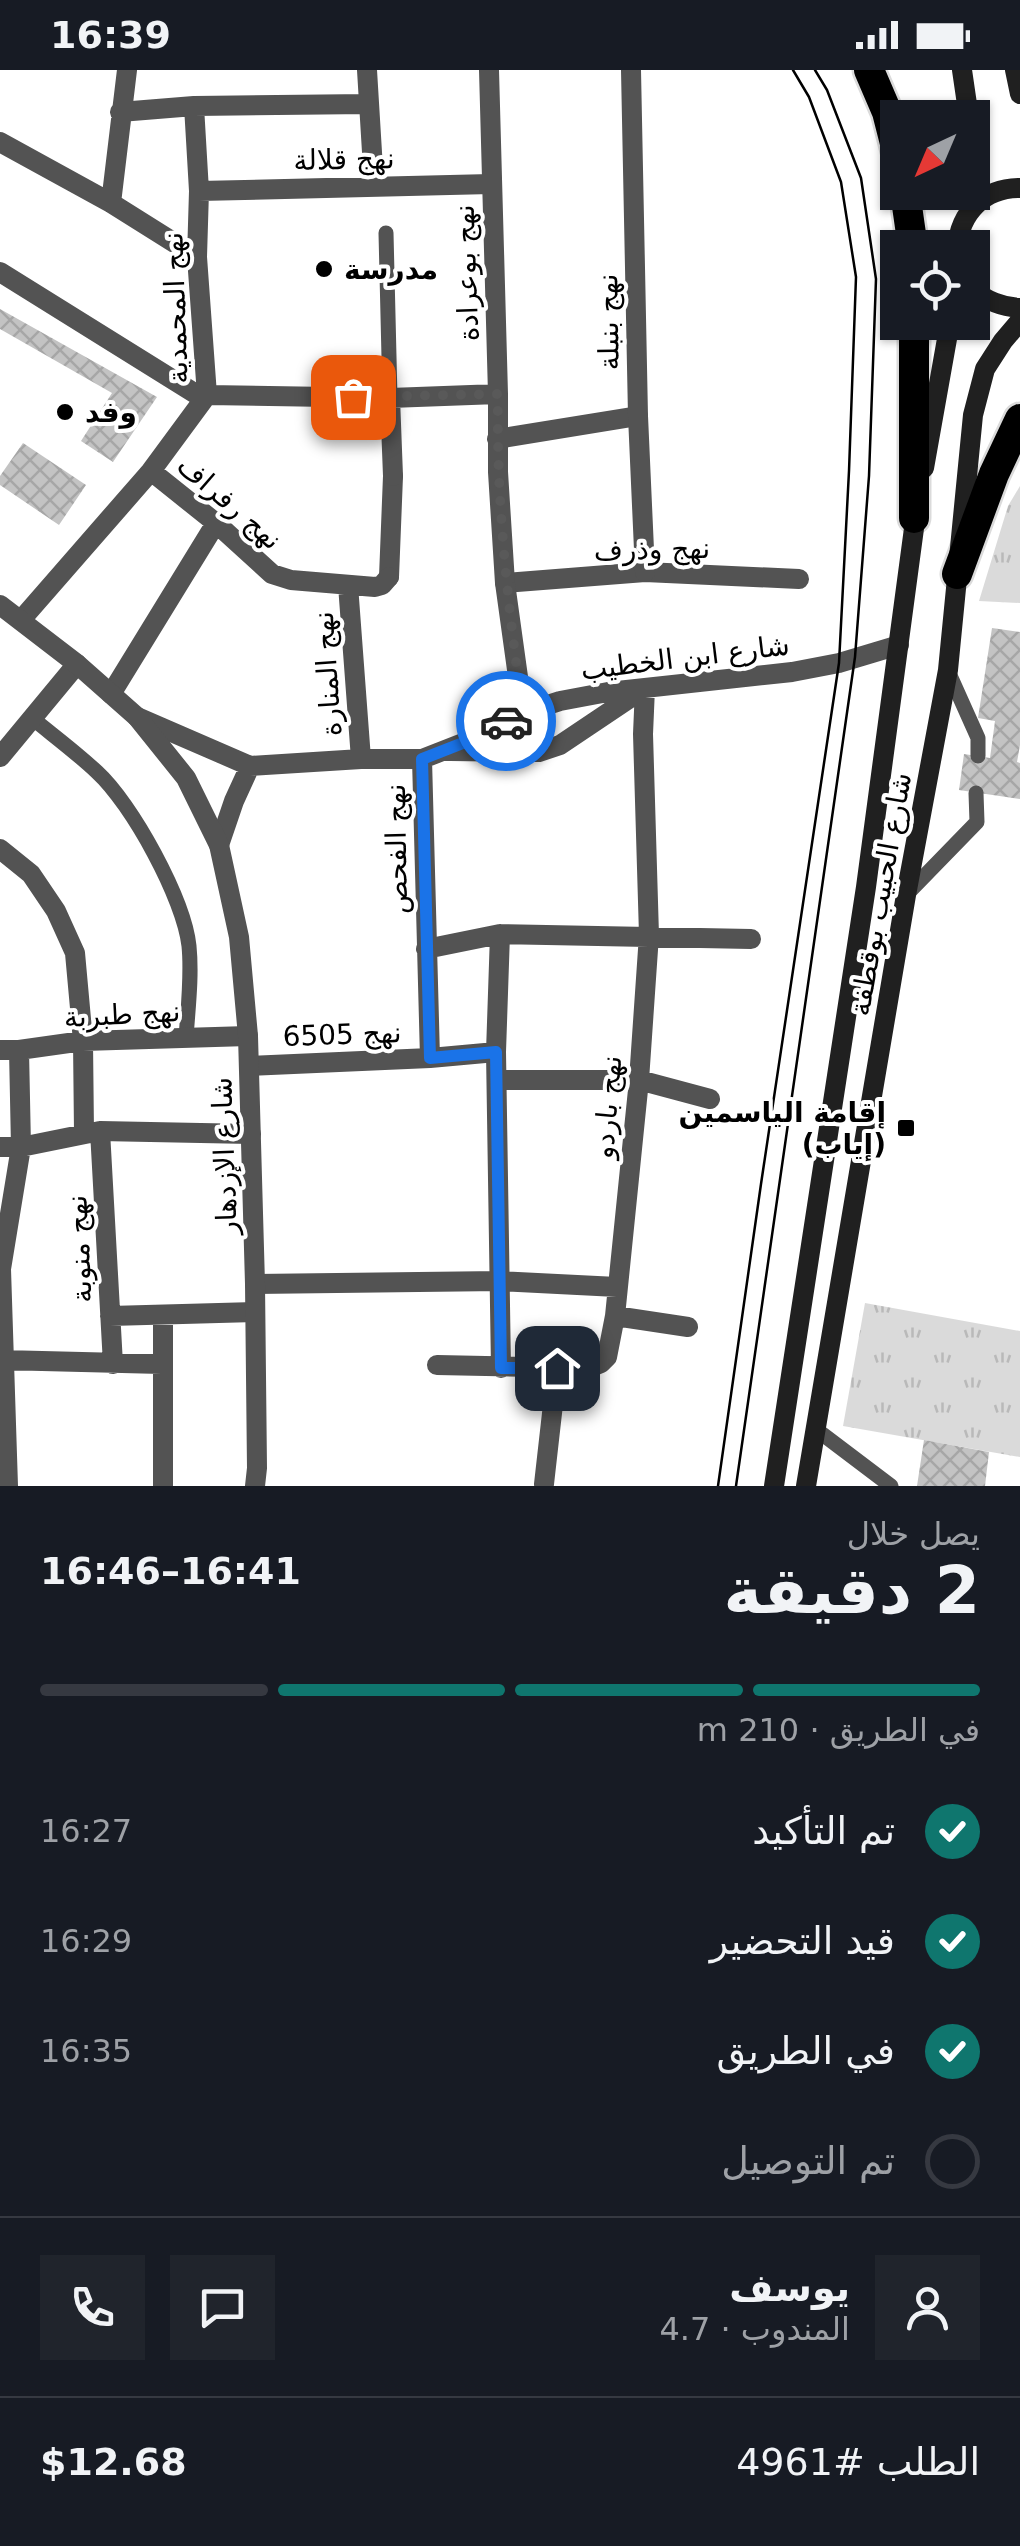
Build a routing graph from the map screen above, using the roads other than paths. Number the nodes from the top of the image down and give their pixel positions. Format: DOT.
graph roads {
  1 [pos="126,70"];
  2 [pos="367,70"];
  3 [pos="489,70"];
  4 [pos="631,70"];
  5 [pos="869,70"];
  6 [pos="962,70"];
  7 [pos="1015,70"];
  8 [pos="1020,94"];
  9 [pos="881,100"];
  10 [pos="966,100"];
  11 [pos="368,104"];
  12 [pos="194,106"];
  13 [pos="120,112"];
  14 [pos="0,142"];
  15 [pos="491,184"];
  16 [pos="374,185"];
  17 [pos="1020,188"];
  18 [pos="199,190"];
  19 [pos="990,194"];
  20 [pos="111,203"];
  21 [pos="386,234"];
  22 [pos="197,257"];
  23 [pos="0,272"];
  24 [pos="990,302"];
  25 [pos="1020,308"];
  26 [pos="1020,322"];
  27 [pos="914,340"];
  28 [pos="947,340"];
  29 [pos="498,394"];
  30 [pos="205,397"];
  31 [pos="390,398"];
  32 [pos="638,416"];
  33 [pos="1020,419"];
  34 [pos="497,439"];
  35 [pos="152,470"];
  36 [pos="914,518"];
  37 [pos="216,523"];
  38 [pos="645,572"];
  39 [pos="957,574"];
  40 [pos="799,579"];
  41 [pos="505,583"];
  42 [pos="348,584"];
  43 [pos="0,605"];
  44 [pos="21,620"];
  45 [pos="899,646"];
  46 [pos="77,664"];
  47 [pos="948,670"];
  48 [pos="644,688"];
  49 [pos="112,694"];
  50 [pos="523,713"];
  51 [pos="137,717"];
  52 [pos="32,718"];
  53 [pos="444,751"];
  54 [pos="978,756"];
  55 [pos="0,757"];
  56 [pos="360,758"];
  57 [pos="422,759"];
  58 [pos="250,766"];
  59 [pos="186,778"];
  60 [pos="976,793"];
  61 [pos="220,845"];
  62 [pos="0,849"];
  63 [pos="906,895"];
  64 [pos="500,934"];
  65 [pos="649,935"];
  66 [pos="751,938"];
  67 [pos="426,948"];
  68 [pos="248,1036"];
  69 [pos="186,1038"];
  70 [pos="83,1041"];
  71 [pos="9,1050"];
  72 [pos="496,1052"];
  73 [pos="430,1058"];
  74 [pos="249,1066"];
  75 [pos="497,1080"];
  76 [pos="638,1080"];
  77 [pos="710,1099"];
  78 [pos="92,1132"];
  79 [pos="251,1134"];
  80 [pos="11,1147"];
  81 [pos="0,1268"];
  82 [pos="500,1282"];
  83 [pos="255,1284"];
  84 [pos="617,1287"];
  85 [pos="255,1312"];
  86 [pos="110,1316"];
  87 [pos="163,1316"];
  88 [pos="615,1316"];
  89 [pos="688,1327"];
  90 [pos="2,1360"];
  91 [pos="112,1364"];
  92 [pos="162,1364"];
  93 [pos="436,1365"];
  94 [pos="501,1368"];
  95 [pos="557,1368"];
  96 [pos="3,1427"];
  97 [pos="817,1430"];
  98 [pos="259,1480"];
  99 [pos="544,1484"];
  100 [pos="8,1486"];
  101 [pos="163,1486"];
  102 [pos="774,1486"];
  103 [pos="806,1486"];
  104 [pos="892,1486"];
  1 -- 13 [label="street"];
  2 -- 11 [label="street"];
  3 -- 15 [label="street, نهج بوعرادة"];
  4 -- 32 [label="street, نهج بنبلة"];
  5 -- 9 [label="highway"];
  6 -- 10 [label="main road"];
  7 -- 8 [label="main road"];
  11 -- 12 [label="street"];
  11 -- 16 [label="street"];
  12 -- 13 [label="street"];
  12 -- 18 [label="street, نهج المحمدية"];
  13 -- 20 [label="street"];
  14 -- 20 [label="street"];
  15 -- 16 [label="street, نهج قلالة"];
  15 -- 29 [label="street, نهج بوعرادة"];
  16 -- 18 [label="street, نهج قلالة"];
  17 -- 19 [label="main road"];
  18 -- 22 [label="street, نهج المحمدية"];
  20 -- 22 [label="street"];
  21 -- 31 [label="lane"];
  22 -- 30 [label="street, نهج المحمدية"];
  23 -- 30 [label="street"];
  24 -- 25 [label="main road"];
  26 -- 39 [label="main road, شارع الحبيب بوقطفة"];
  27 -- 36 [label="highway"];
  28 -- 36 [label="main road, شارع الحبيب بوقطفة"];
  29 -- 31 [label="street"];
  29 -- 34 [label="street, نهج بوعرادة"];
  30 -- 31 [label="street"];
  30 -- 35 [label="street, نهج المحمدية"];
  31 -- 42 [label="street, نهج رفراف"];
  32 -- 34 [label="street"];
  32 -- 38 [label="street, نهج بنبلة"];
  33 -- 39 [label="highway"];
  34 -- 41 [label="street, نهج بوعرادة"];
  35 -- 37 [label="street, نهج رفراف"];
  35 -- 44 [label="street, نهج المحمدية"];
  36 -- 45 [label="main road, شارع الحبيب بوقطفة"];
  37 -- 42 [label="street, نهج رفراف"];
  37 -- 49 [label="street"];
  38 -- 40 [label="street, نهج وذرف"];
  38 -- 41 [label="street, نهج وذرف"];
  39 -- 47 [label="main road, شارع الحبيب بوقطفة"];
  41 -- 50 [label="street, نهج بوعرادة"];
  42 -- 56 [label="street, نهج المنارة"];
  43 -- 44 [label="street, شارع ابن الخطيب"];
  44 -- 46 [label="street, شارع ابن الخطيب"];
  45 -- 48 [label="street, شارع ابن الخطيب"];
  45 -- 102 [label="main road, شارع الحبيب بوقطفة"];
  46 -- 49 [label="street, شارع ابن الخطيب"];
  46 -- 52 [label="street"];
  47 -- 54 [label="lane"];
  47 -- 63 [label="main road, شارع الحبيب بوقطفة"];
  48 -- 50 [label="street, شارع ابن الخطيب"];
  48 -- 53 [label="street"];
  48 -- 65 [label="street, نهج باردو"];
  49 -- 51 [label="street, شارع ابن الخطيب"];
  50 -- 53 [label="street, شارع ابن الخطيب"];
  51 -- 58 [label="street, شارع ابن الخطيب"];
  51 -- 59 [label="street, شارع ابن الخطيب"];
  52 -- 55 [label="street"];
  52 -- 69 [label="lane"];
  53 -- 57 [label="street, شارع ابن الخطيب"];
  56 -- 57 [label="street, شارع ابن الخطيب"];
  56 -- 58 [label="street, شارع ابن الخطيب"];
  57 -- 67 [label="street, نهج الفحص"];
  58 -- 61 [label="street, شارع الإزدهار"];
  59 -- 61 [label="street, شارع الإزدهار"];
  60 -- 63 [label="lane"];
  61 -- 68 [label="street, شارع الإزدهار"];
  62 -- 70 [label="street, نهج منوبة"];
  63 -- 97 [label="main road, شارع الحبيب بوقطفة"];
  64 -- 65 [label="street"];
  64 -- 67 [label="street"];
  64 -- 72 [label="street"];
  65 -- 66 [label="street"];
  65 -- 76 [label="street, نهج باردو"];
  67 -- 73 [label="street, نهج الفحص"];
  68 -- 69 [label="street, نهج طبربة"];
  68 -- 74 [label="street, شارع الإزدهار"];
  69 -- 70 [label="street, نهج طبربة"];
  70 -- 71 [label="street, نهج طبربة"];
  70 -- 78 [label="street, نهج منوبة"];
  71 -- 80 [label="street"];
  72 -- 73 [label="street, نهج 6505"];
  72 -- 75 [label="street"];
  73 -- 74 [label="street, نهج 6505"];
  74 -- 79 [label="street, شارع الإزدهار"];
  75 -- 76 [label="street"];
  75 -- 82 [label="street"];
  76 -- 77 [label="street"];
  76 -- 84 [label="street, نهج باردو"];
  78 -- 79 [label="street"];
  78 -- 80 [label="street"];
  78 -- 86 [label="street, نهج منوبة"];
  79 -- 83 [label="street, شارع الإزدهار"];
  80 -- 81 [label="street"];
  81 -- 90 [label="street"];
  82 -- 83 [label="street"];
  82 -- 84 [label="street"];
  82 -- 94 [label="street"];
  83 -- 85 [label="street, شارع الإزدهار"];
  84 -- 88 [label="street, نهج باردو"];
  85 -- 87 [label="street"];
  85 -- 98 [label="street, شارع الإزدهار"];
  86 -- 87 [label="street"];
  86 -- 91 [label="street, نهج منوبة"];
  87 -- 92 [label="street"];
  88 -- 89 [label="street"];
  88 -- 95 [label="street, نهج باردو"];
  90 -- 91 [label="street"];
  90 -- 96 [label="street"];
  91 -- 92 [label="street"];
  92 -- 101 [label="street"];
  93 -- 94 [label="street, نهج باردو"];
  94 -- 95 [label="street, نهج باردو"];
  95 -- 99 [label="street"];
  96 -- 100 [label="street"];
  97 -- 103 [label="main road, شارع الحبيب بوقطفة"];
  97 -- 104 [label="lane"];
}
